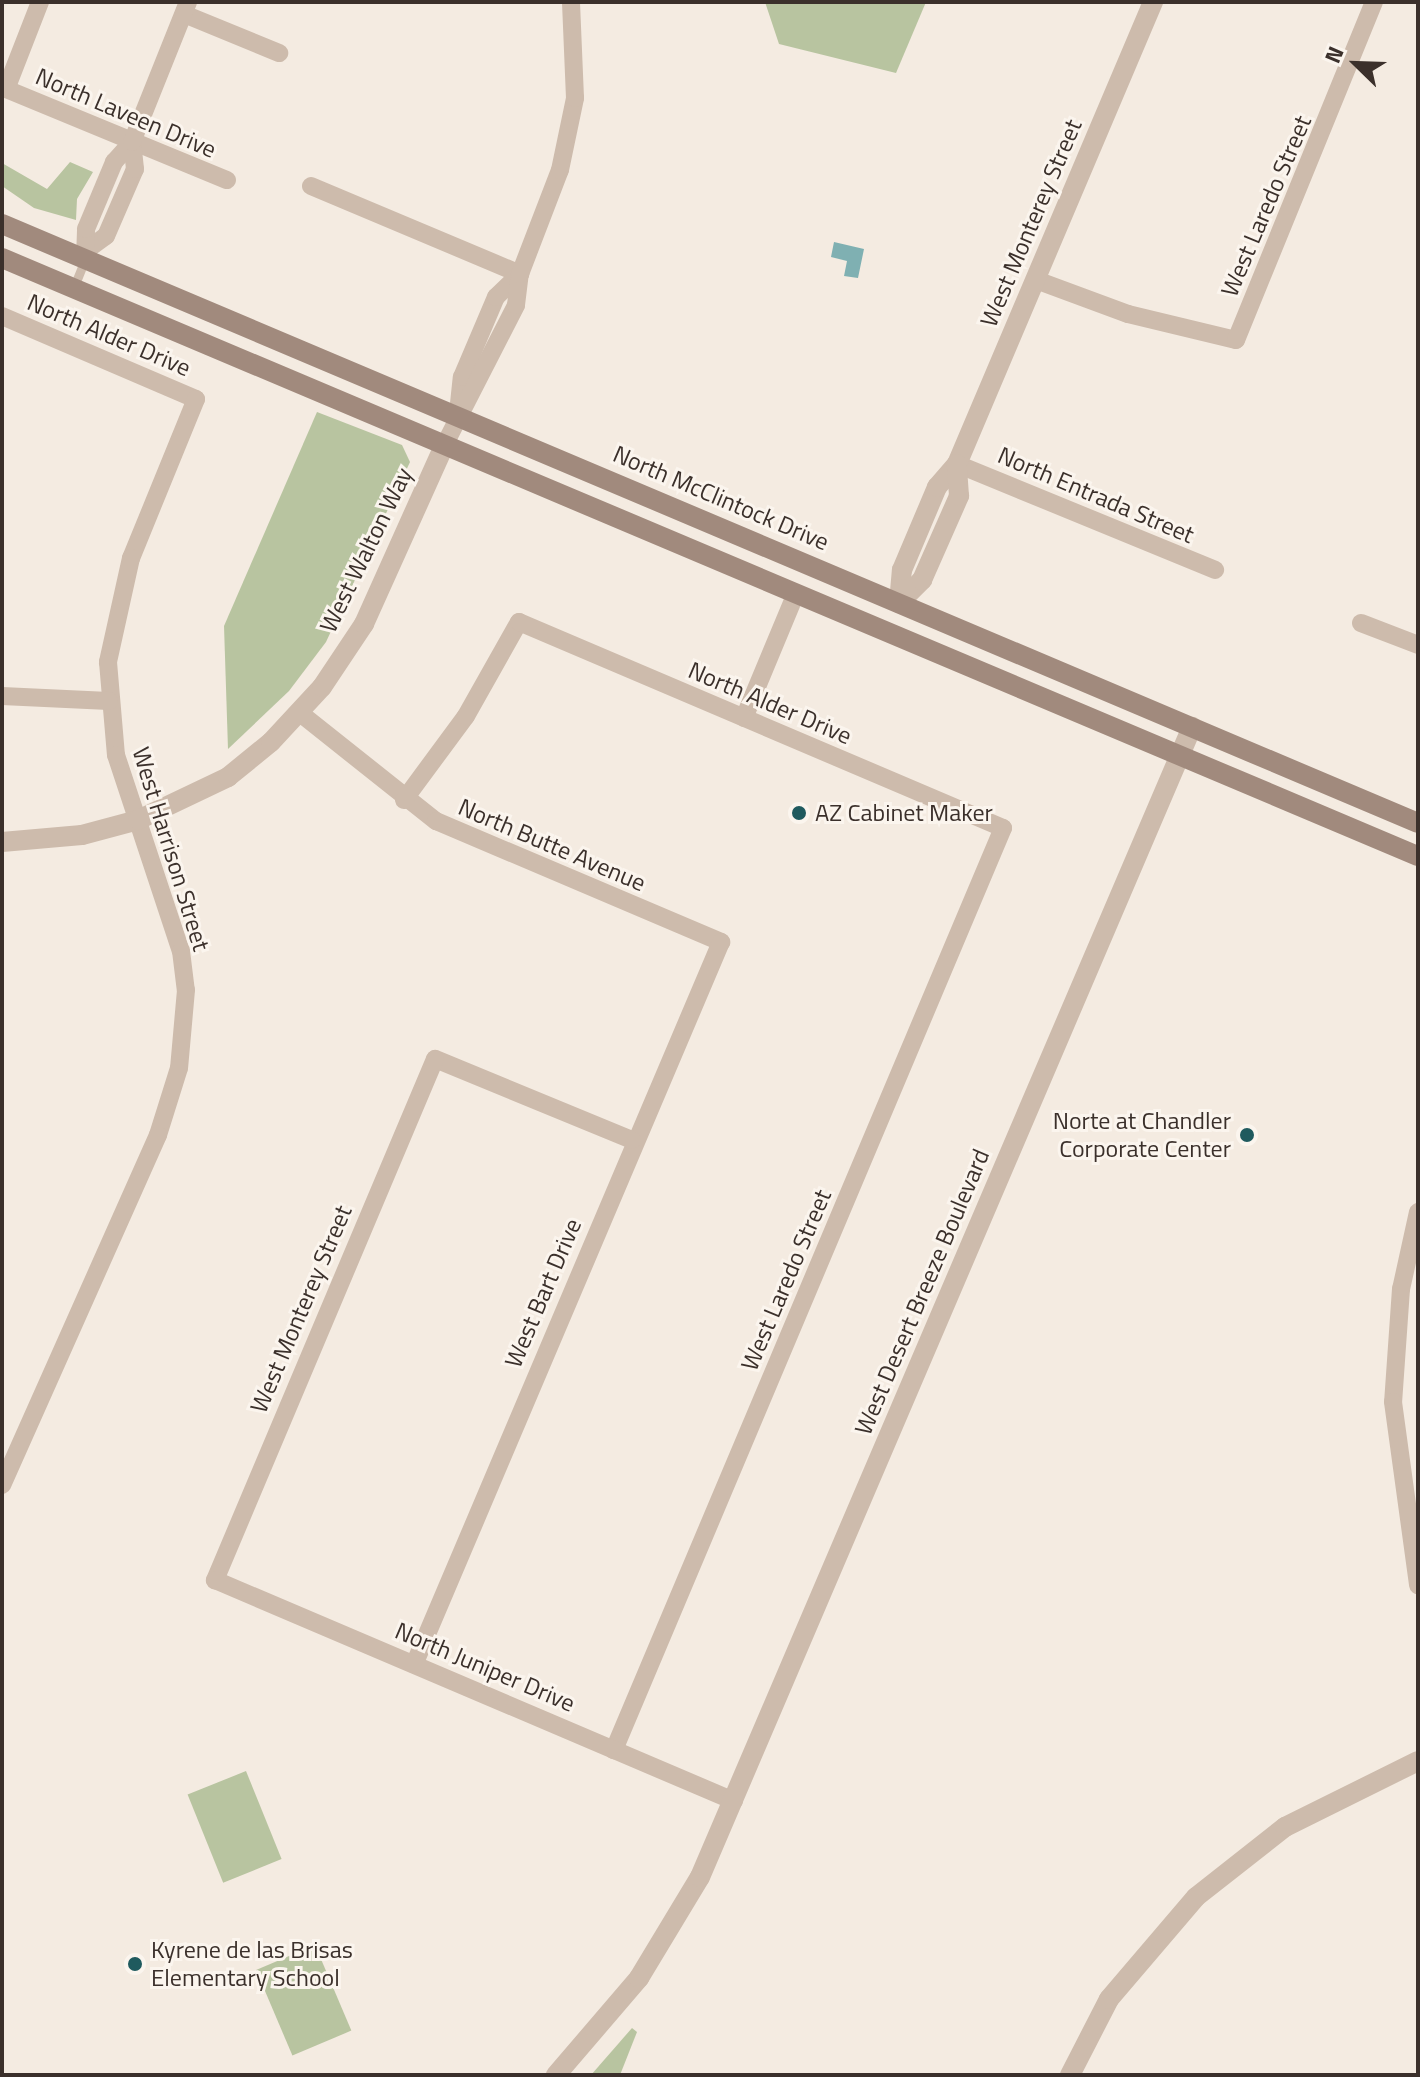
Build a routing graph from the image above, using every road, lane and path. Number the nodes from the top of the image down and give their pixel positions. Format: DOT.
graph roads {
  1 [pos="40,2"];
  2 [pos="571,2"];
  3 [pos="1153,2"];
  4 [pos="1374,2"];
  5 [pos="186,8"];
  6 [pos="279,53"];
  7 [pos="132,142"];
  8 [pos="227,180"];
  9 [pos="311,186"];
  10 [pos="2,224"];
  11 [pos="86,254"];
  12 [pos="2,258"];
  13 [pos="520,274"];
  14 [pos="1036,280"];
  15 [pos="73,289"];
  16 [pos="2,316"];
  17 [pos="196,399"];
  18 [pos="457,415"];
  19 [pos="444,446"];
  20 [pos="957,464"];
  21 [pos="1215,570"];
  22 [pos="796,593"];
  23 [pos="899,603"];
  24 [pos="1361,623"];
  25 [pos="1418,645"];
  26 [pos="2,696"];
  27 [pos="109,701"];
  28 [pos="300,713"];
  29 [pos="744,718"];
  30 [pos="1192,727"];
  31 [pos="1180,757"];
  32 [pos="404,800"];
  33 [pos="138,820"];
  34 [pos="1418,823"];
  35 [pos="1003,828"];
  36 [pos="2,842"];
  37 [pos="1418,856"];
  38 [pos="721,942"];
  39 [pos="632,1140"];
  40 [pos="1418,1212"];
  41 [pos="4,1486"];
  42 [pos="215,1580"];
  43 [pos="1418,1585"];
  44 [pos="414,1665"];
  45 [pos="614,1750"];
  46 [pos="1418,1761"];
  47 [pos="734,1801"];
  48 [pos="556,2075"];
  49 [pos="1070,2075"];
  1 -- 7 [label="street, North Laveen Drive"];
  2 -- 13 [label="street"];
  3 -- 14 [label="street, West Monterey Street"];
  4 -- 14 [label="street, West Laredo Street"];
  5 -- 6 [label="street"];
  5 -- 7 [label="street"];
  7 -- 8 [label="street, North Laveen Drive"];
  7 -- 11 [label="street"];
  9 -- 13 [label="street"];
  10 -- 11 [label="main road, North McClintock Drive"];
  11 -- 15 [label="lane"];
  11 -- 18 [label="main road, North McClintock Drive"];
  12 -- 15 [label="main road"];
  13 -- 18 [label="street"];
  14 -- 20 [label="street, West Monterey Street"];
  15 -- 19 [label="main road"];
  16 -- 17 [label="street, North Alder Drive"];
  17 -- 27 [label="street, West Harrison Street"];
  18 -- 19 [label="street"];
  18 -- 23 [label="main road, North McClintock Drive"];
  19 -- 22 [label="main road"];
  19 -- 28 [label="street, West Walton Way"];
  20 -- 21 [label="street, North Entrada Street"];
  20 -- 23 [label="street, West Monterey Street"];
  22 -- 29 [label="street"];
  22 -- 31 [label="main road"];
  23 -- 30 [label="main road, North McClintock Drive"];
  24 -- 25 [label="street"];
  26 -- 27 [label="street"];
  27 -- 33 [label="street, West Harrison Street"];
  28 -- 32 [label="street, North Butte Avenue"];
  28 -- 33 [label="street, West Walton Way"];
  29 -- 32 [label="street, North Alder Drive"];
  29 -- 35 [label="street, North Alder Drive"];
  30 -- 31 [label="street, West Desert Breeze Boulevard"];
  30 -- 34 [label="main road, North McClintock Drive"];
  31 -- 37 [label="main road"];
  31 -- 47 [label="street, West Desert Breeze Boulevard"];
  32 -- 38 [label="street, North Butte Avenue"];
  33 -- 36 [label="street, West Walton Way"];
  33 -- 41 [label="street, West Harrison Street"];
  35 -- 45 [label="street, West Laredo Street"];
  38 -- 39 [label="street, West Bart Drive"];
  39 -- 42 [label="street, West Monterey Street"];
  39 -- 44 [label="street, West Bart Drive"];
  40 -- 43 [label="street"];
  42 -- 44 [label="street, North Juniper Drive"];
  44 -- 45 [label="street, North Juniper Drive"];
  45 -- 47 [label="street, North Juniper Drive"];
  46 -- 49 [label="street"];
  47 -- 48 [label="street, West Desert Breeze Boulevard"];
}
